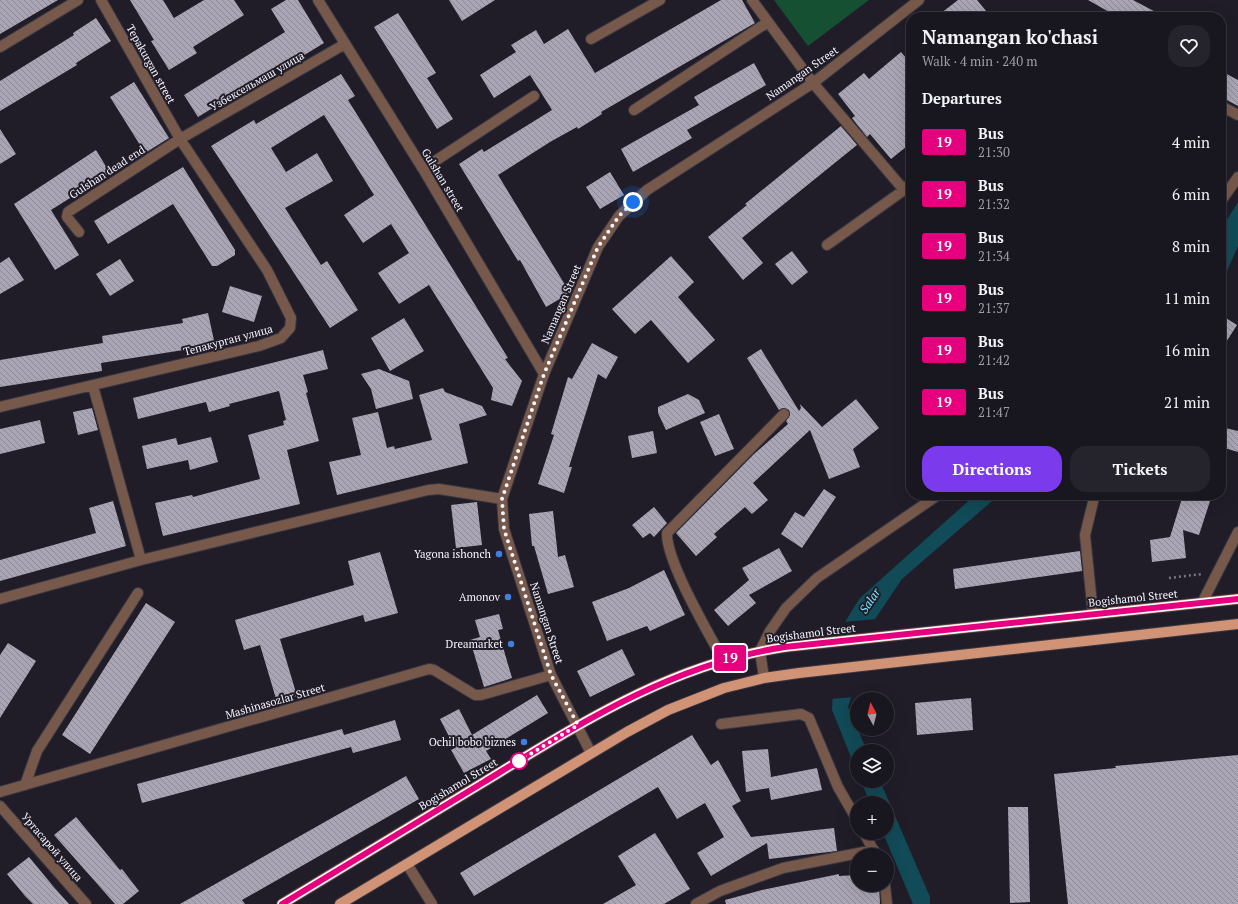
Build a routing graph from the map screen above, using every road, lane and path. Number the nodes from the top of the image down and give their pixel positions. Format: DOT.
graph roads {
  1 [pos="78,0"];
  2 [pos="101,0"];
  3 [pos="318,0"];
  4 [pos="660,0"];
  5 [pos="752,0"];
  6 [pos="919,0"];
  7 [pos="768,22"];
  8 [pos="591,39"];
  9 [pos="345,44"];
  10 [pos="0,47"];
  11 [pos="814,83"];
  12 [pos="534,96"];
  13 [pos="1226,109"];
  14 [pos="634,110"];
  15 [pos="1238,115"];
  16 [pos="180,139"];
  17 [pos="423,169"];
  18 [pos="1238,177"];
  19 [pos="906,185"];
  20 [pos="906,187"];
  21 [pos="1226,194"];
  22 [pos="79,232"];
  23 [pos="827,244"];
  24 [pos="544,374"];
  25 [pos="93,386"];
  26 [pos="0,407"];
  27 [pos="784,414"];
  28 [pos="502,499"];
  29 [pos="931,500"];
  30 [pos="1094,500"];
  31 [pos="1238,532"];
  32 [pos="141,560"];
  33 [pos="138,593"];
  34 [pos="0,599"];
  35 [pos="1238,599"];
  36 [pos="1202,602"];
  37 [pos="1093,614"];
  38 [pos="1238,624"];
  39 [pos="760,651"];
  40 [pos="723,660"];
  41 [pos="551,675"];
  42 [pos="764,678"];
  43 [pos="722,724"];
  44 [pos="578,725"];
  45 [pos="591,753"];
  46 [pos="25,785"];
  47 [pos="0,792"];
  48 [pos="0,806"];
  49 [pos="850,808"];
  50 [pos="850,856"];
  51 [pos="407,864"];
  52 [pos="885,892"];
  53 [pos="86,904"];
  54 [pos="282,904"];
  55 [pos="340,904"];
  56 [pos="432,904"];
  57 [pos="696,904"];
  58 [pos="886,904"];
  1 -- 10 [label="street"];
  2 -- 16 [label="street, Tepakurgan street"];
  3 -- 9 [label="street, Gulshan street"];
  4 -- 8 [label="street"];
  5 -- 7 [label="street"];
  6 -- 11 [label="street, Namangan Street"];
  7 -- 11 [label="street"];
  7 -- 14 [label="street"];
  9 -- 16 [label="street, Узбексельмаш улица"];
  9 -- 17 [label="street, Gulshan street"];
  11 -- 19 [label="street"];
  11 -- 24 [label="street, Namangan Street"];
  12 -- 17 [label="street"];
  13 -- 15 [label="street"];
  16 -- 22 [label="street, Gulshan dead end"];
  16 -- 25 [label="street, Тепакурган улица"];
  17 -- 24 [label="street, Gulshan street"];
  18 -- 21 [label="street"];
  20 -- 23 [label="street"];
  24 -- 28 [label="street, Namangan Street"];
  25 -- 26 [label="street, Тепакурган улица"];
  25 -- 32 [label="street"];
  27 -- 40 [label="street"];
  28 -- 32 [label="street"];
  28 -- 41 [label="street, Namangan Street"];
  29 -- 39 [label="street"];
  30 -- 37 [label="street"];
  31 -- 36 [label="street"];
  32 -- 34 [label="street"];
  33 -- 46 [label="street"];
  35 -- 36 [label="main road, Bogishamol Street"];
  36 -- 37 [label="main road, Bogishamol Street"];
  37 -- 39 [label="main road, Bogishamol Street"];
  38 -- 42 [label="main road"];
  39 -- 40 [label="main road, Bogishamol Street"];
  39 -- 42 [label="street"];
  40 -- 44 [label="main road, Bogishamol Street"];
  41 -- 44 [label="street, Namangan Street"];
  41 -- 46 [label="street, Mashinasozlar Street"];
  42 -- 45 [label="main road"];
  43 -- 49 [label="street"];
  44 -- 45 [label="street, Namangan Street"];
  44 -- 54 [label="main road, Bogishamol Street"];
  45 -- 51 [label="main road"];
  46 -- 47 [label="street, Mashinasozlar Street"];
  48 -- 53 [label="street, Уртасарой улица"];
  50 -- 57 [label="street"];
  51 -- 55 [label="main road"];
  51 -- 56 [label="street"];
  52 -- 58 [label="street"];
}
